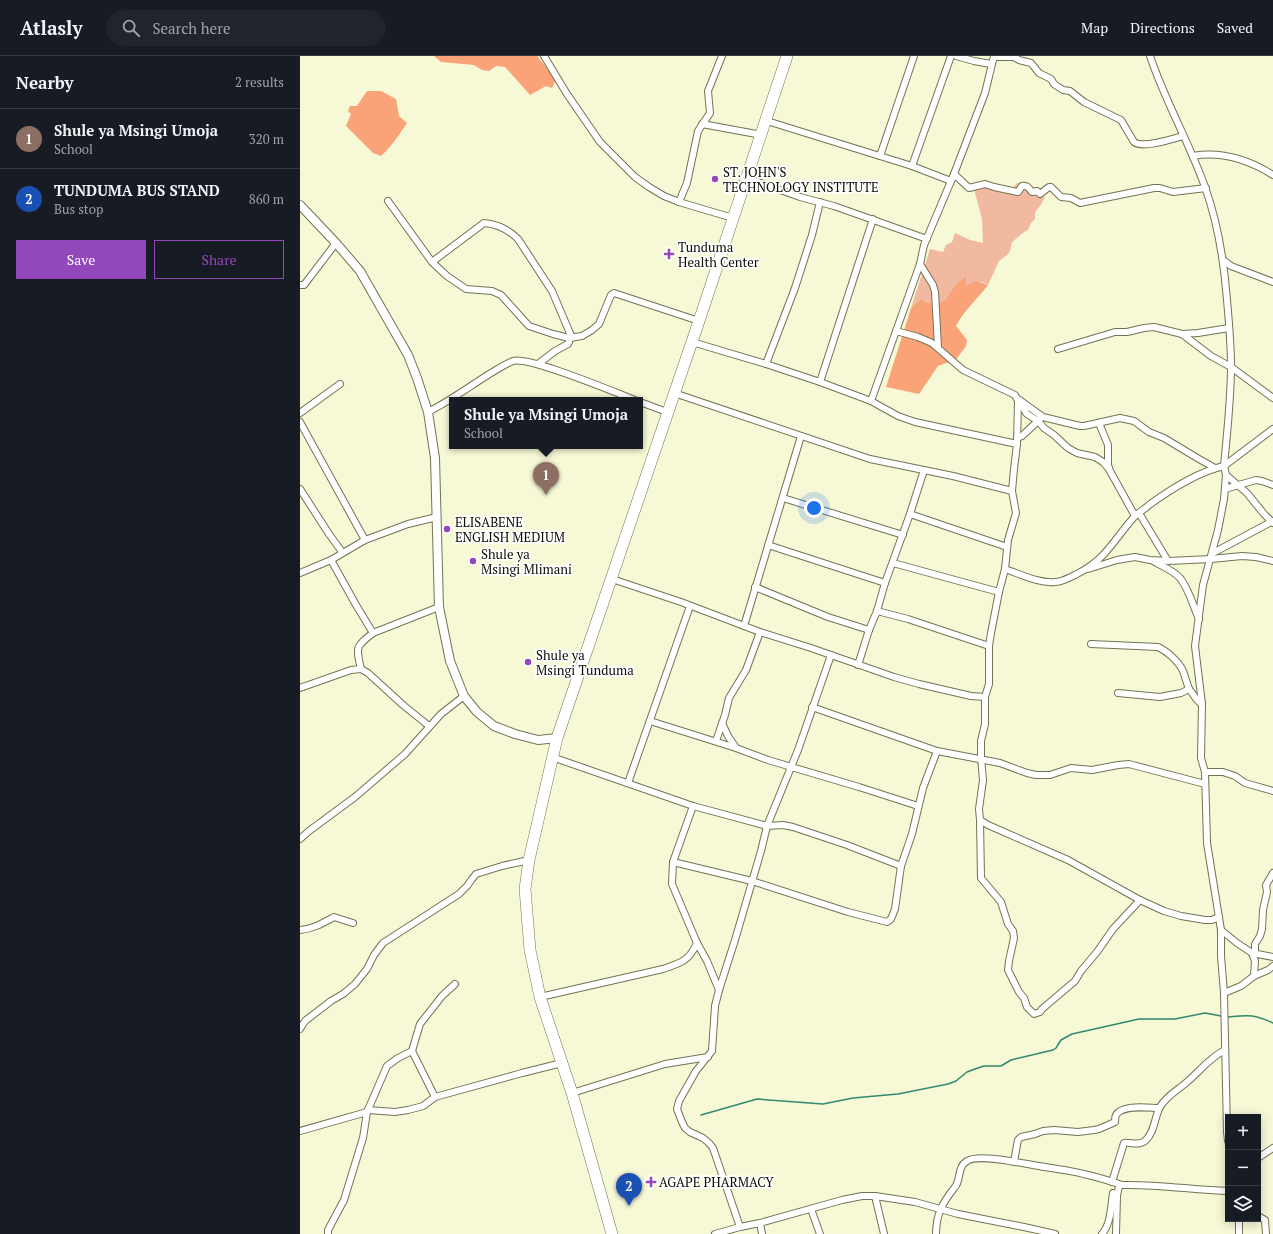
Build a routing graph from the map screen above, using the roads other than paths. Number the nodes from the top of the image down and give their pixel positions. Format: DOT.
graph roads {
  1 [pos="544,56"];
  2 [pos="722,56"];
  3 [pos="787,56"];
  4 [pos="914,56"];
  5 [pos="952,56"];
  6 [pos="956,56"];
  7 [pos="994,56"];
  8 [pos="1150,56"];
  9 [pos="1021,58"];
  10 [pos="992,64"];
  11 [pos="767,121"];
  12 [pos="702,124"];
  13 [pos="762,134"];
  14 [pos="1183,136"];
  15 [pos="880,156"];
  16 [pos="1193,156"];
  17 [pos="912,166"];
  18 [pos="954,174"];
  19 [pos="1273,175"];
  20 [pos="747,178"];
  21 [pos="951,181"];
  22 [pos="1206,188"];
  23 [pos="388,201"];
  24 [pos="679,202"];
  25 [pos="820,202"];
  26 [pos="300,205"];
  27 [pos="733,218"];
  28 [pos="873,219"];
  29 [pos="926,239"];
  30 [pos="336,243"];
  31 [pos="1223,260"];
  32 [pos="432,262"];
  33 [pos="920,264"];
  34 [pos="1273,282"];
  35 [pos="300,285"];
  36 [pos="699,321"];
  37 [pos="1229,328"];
  38 [pos="896,331"];
  39 [pos="1180,334"];
  40 [pos="570,338"];
  41 [pos="692,342"];
  42 [pos="938,347"];
  43 [pos="1058,349"];
  44 [pos="538,364"];
  45 [pos="766,364"];
  46 [pos="1231,367"];
  47 [pos="820,382"];
  48 [pos="340,384"];
  49 [pos="674,393"];
  50 [pos="454,397"];
  51 [pos="627,397"];
  52 [pos="1273,398"];
  53 [pos="449,401"];
  54 [pos="871,401"];
  55 [pos="1018,401"];
  56 [pos="643,403"];
  57 [pos="428,412"];
  58 [pos="667,412"];
  59 [pos="300,413"];
  60 [pos="1043,417"];
  61 [pos="1038,421"];
  62 [pos="300,422"];
  63 [pos="1099,422"];
  64 [pos="1273,429"];
  65 [pos="801,436"];
  66 [pos="1017,441"];
  67 [pos="1224,466"];
  68 [pos="1215,468"];
  69 [pos="1109,469"];
  70 [pos="924,470"];
  71 [pos="1226,474"];
  72 [pos="1238,485"];
  73 [pos="1273,485"];
  74 [pos="300,489"];
  75 [pos="1225,489"];
  76 [pos="1012,491"];
  77 [pos="783,498"];
  78 [pos="910,514"];
  79 [pos="1137,515"];
  80 [pos="437,517"];
  81 [pos="1272,522"];
  82 [pos="903,535"];
  83 [pos="365,540"];
  84 [pos="768,545"];
  85 [pos="1007,547"];
  86 [pos="342,552"];
  87 [pos="1212,556"];
  88 [pos="331,560"];
  89 [pos="1150,560"];
  90 [pos="1168,561"];
  91 [pos="1273,561"];
  92 [pos="893,563"];
  93 [pos="1005,569"];
  94 [pos="1083,571"];
  95 [pos="300,573"];
  96 [pos="612,579"];
  97 [pos="885,583"];
  98 [pos="755,587"];
  99 [pos="998,592"];
  100 [pos="690,606"];
  101 [pos="439,607"];
  102 [pos="877,611"];
  103 [pos="1199,619"];
  104 [pos="744,626"];
  105 [pos="869,630"];
  106 [pos="760,632"];
  107 [pos="373,633"];
  108 [pos="1091,644"];
  109 [pos="989,646"];
  110 [pos="831,655"];
  111 [pos="858,665"];
  112 [pos="361,669"];
  113 [pos="300,688"];
  114 [pos="1189,689"];
  115 [pos="1118,693"];
  116 [pos="464,696"];
  117 [pos="985,696"];
  118 [pos="1202,704"];
  119 [pos="812,708"];
  120 [pos="650,721"];
  121 [pos="722,723"];
  122 [pos="429,726"];
  123 [pos="557,738"];
  124 [pos="716,741"];
  125 [pos="736,748"];
  126 [pos="937,751"];
  127 [pos="552,758"];
  128 [pos="980,758"];
  129 [pos="792,766"];
  130 [pos="1205,772"];
  131 [pos="628,783"];
  132 [pos="1205,784"];
  133 [pos="1273,791"];
  134 [pos="693,806"];
  135 [pos="918,806"];
  136 [pos="980,820"];
  137 [pos="767,826"];
  138 [pos="300,839"];
  139 [pos="529,860"];
  140 [pos="673,862"];
  141 [pos="901,866"];
  142 [pos="1273,873"];
  143 [pos="752,881"];
  144 [pos="1140,900"];
  145 [pos="1220,917"];
  146 [pos="353,923"];
  147 [pos="300,930"];
  148 [pos="1222,930"];
  149 [pos="697,943"];
  150 [pos="1253,953"];
  151 [pos="1273,957"];
  152 [pos="1273,966"];
  153 [pos="1254,976"];
  154 [pos="455,984"];
  155 [pos="719,990"];
  156 [pos="1224,993"];
  157 [pos="540,997"];
  158 [pos="300,1029"];
  159 [pos="1225,1050"];
  160 [pos="412,1051"];
  161 [pos="708,1057"];
  162 [pos="562,1063"];
  163 [pos="572,1093"];
  164 [pos="435,1097"];
  165 [pos="1159,1108"];
  166 [pos="368,1111"];
  167 [pos="1227,1114"];
  168 [pos="300,1131"];
  169 [pos="1273,1148"];
  170 [pos="1261,1156"];
  171 [pos="1014,1162"];
  172 [pos="1112,1182"];
  173 [pos="1121,1186"];
  174 [pos="1225,1191"];
  175 [pos="875,1196"];
  176 [pos="811,1209"];
  177 [pos="940,1209"];
  178 [pos="1261,1218"];
  179 [pos="1239,1222"];
  180 [pos="760,1224"];
  181 [pos="740,1227"];
  182 [pos="328,1234"];
  183 [pos="612,1234"];
  184 [pos="715,1234"];
  185 [pos="762,1234"];
  186 [pos="820,1234"];
  187 [pos="884,1234"];
  188 [pos="936,1234"];
  189 [pos="1055,1234"];
  190 [pos="1102,1234"];
  191 [pos="1116,1234"];
  192 [pos="1239,1234"];
  193 [pos="1266,1234"];
  1 -- 24 [label="street"];
  2 -- 12 [label="street"];
  3 -- 11 [label="highway"];
  4 -- 15 [label="street"];
  5 -- 17 [label="street"];
  6 -- 10 [label="street"];
  7 -- 9 [label="street"];
  7 -- 10 [label="street"];
  8 -- 14 [label="street"];
  9 -- 14 [label="street"];
  10 -- 18 [label="street"];
  11 -- 13 [label="highway"];
  11 -- 15 [label="street"];
  12 -- 13 [label="street"];
  12 -- 24 [label="street"];
  13 -- 20 [label="highway"];
  14 -- 16 [label="street"];
  15 -- 17 [label="street"];
  16 -- 19 [label="street"];
  16 -- 22 [label="street"];
  17 -- 21 [label="street"];
  18 -- 21 [label="street"];
  18 -- 22 [label="street"];
  20 -- 25 [label="street"];
  20 -- 27 [label="highway"];
  21 -- 29 [label="street"];
  22 -- 31 [label="street"];
  23 -- 32 [label="street"];
  24 -- 27 [label="street"];
  25 -- 28 [label="street"];
  25 -- 45 [label="street"];
  26 -- 30 [label="street"];
  27 -- 36 [label="highway"];
  28 -- 29 [label="street"];
  28 -- 47 [label="street"];
  29 -- 33 [label="street"];
  30 -- 35 [label="street"];
  30 -- 57 [label="street"];
  31 -- 34 [label="street"];
  31 -- 37 [label="street"];
  32 -- 40 [label="street"];
  32 -- 40 [label="street"];
  33 -- 38 [label="street"];
  33 -- 42 [label="street"];
  36 -- 40 [label="street"];
  36 -- 41 [label="highway"];
  37 -- 39 [label="street"];
  37 -- 46 [label="street"];
  38 -- 42 [label="street"];
  38 -- 54 [label="street"];
  39 -- 43 [label="street"];
  39 -- 46 [label="street"];
  40 -- 44 [label="street"];
  41 -- 45 [label="street"];
  41 -- 49 [label="highway"];
  42 -- 55 [label="street"];
  44 -- 50 [label="street"];
  44 -- 51 [label="street"];
  45 -- 47 [label="street"];
  46 -- 52 [label="street"];
  46 -- 67 [label="street"];
  47 -- 54 [label="street"];
  48 -- 59 [label="street"];
  49 -- 58 [label="highway"];
  49 -- 65 [label="street"];
  53 -- 57 [label="street"];
  54 -- 66 [label="street"];
  55 -- 60 [label="street"];
  55 -- 61 [label="street"];
  55 -- 66 [label="street"];
  56 -- 58 [label="street"];
  57 -- 80 [label="street"];
  58 -- 96 [label="highway"];
  60 -- 61 [label="street"];
  60 -- 63 [label="street"];
  61 -- 66 [label="street"];
  61 -- 69 [label="street"];
  62 -- 83 [label="street"];
  63 -- 68 [label="street"];
  63 -- 69 [label="street"];
  64 -- 67 [label="street"];
  65 -- 70 [label="street"];
  65 -- 77 [label="street"];
  66 -- 76 [label="street"];
  67 -- 68 [label="street"];
  67 -- 71 [label="street"];
  68 -- 79 [label="street"];
  69 -- 79 [label="street"];
  70 -- 76 [label="street"];
  70 -- 78 [label="street"];
  71 -- 72 [label="street"];
  71 -- 75 [label="street"];
  72 -- 73 [label="street"];
  72 -- 75 [label="street"];
  72 -- 81 [label="street"];
  74 -- 86 [label="street"];
  75 -- 87 [label="street"];
  76 -- 85 [label="street"];
  77 -- 82 [label="street"];
  77 -- 84 [label="street"];
  78 -- 82 [label="street"];
  78 -- 85 [label="street"];
  79 -- 90 [label="street"];
  79 -- 94 [label="street"];
  80 -- 83 [label="street"];
  80 -- 101 [label="street"];
  81 -- 87 [label="street"];
  82 -- 92 [label="street"];
  83 -- 86 [label="street"];
  84 -- 97 [label="street"];
  84 -- 98 [label="street"];
  85 -- 93 [label="street"];
  86 -- 88 [label="street"];
  87 -- 90 [label="street"];
  87 -- 91 [label="street"];
  87 -- 103 [label="street"];
  88 -- 95 [label="street"];
  88 -- 107 [label="street"];
  89 -- 90 [label="street"];
  89 -- 94 [label="street"];
  89 -- 103 [label="street"];
  92 -- 97 [label="street"];
  92 -- 99 [label="street"];
  93 -- 94 [label="street"];
  93 -- 99 [label="street"];
  96 -- 100 [label="street"];
  96 -- 123 [label="highway"];
  97 -- 102 [label="street"];
  98 -- 104 [label="street"];
  98 -- 105 [label="street"];
  99 -- 109 [label="street"];
  100 -- 104 [label="street"];
  100 -- 120 [label="street"];
  101 -- 107 [label="street"];
  101 -- 116 [label="street"];
  102 -- 105 [label="street"];
  102 -- 109 [label="street"];
  103 -- 118 [label="street"];
  104 -- 106 [label="street"];
  105 -- 111 [label="street"];
  106 -- 110 [label="street"];
  106 -- 121 [label="street"];
  107 -- 112 [label="street"];
  108 -- 114 [label="street"];
  109 -- 117 [label="street"];
  110 -- 111 [label="street"];
  110 -- 119 [label="street"];
  111 -- 117 [label="street"];
  112 -- 113 [label="street"];
  112 -- 122 [label="street"];
  114 -- 115 [label="street"];
  114 -- 118 [label="street"];
  116 -- 122 [label="street"];
  116 -- 123 [label="street"];
  117 -- 128 [label="street"];
  118 -- 130 [label="street"];
  119 -- 126 [label="street"];
  119 -- 129 [label="street"];
  120 -- 124 [label="street"];
  120 -- 131 [label="street"];
  121 -- 124 [label="street"];
  121 -- 125 [label="street"];
  122 -- 138 [label="street"];
  123 -- 127 [label="highway"];
  124 -- 125 [label="street"];
  125 -- 129 [label="street"];
  126 -- 128 [label="street"];
  126 -- 135 [label="street"];
  127 -- 131 [label="street"];
  127 -- 139 [label="highway"];
  128 -- 132 [label="street"];
  128 -- 136 [label="street"];
  129 -- 135 [label="street"];
  129 -- 137 [label="street"];
  130 -- 132 [label="street"];
  130 -- 133 [label="street"];
  131 -- 134 [label="street"];
  132 -- 145 [label="street"];
  134 -- 137 [label="street"];
  134 -- 140 [label="street"];
  135 -- 141 [label="street"];
  136 -- 144 [label="street"];
  136 -- 144 [label="street"];
  137 -- 141 [label="street"];
  137 -- 143 [label="street"];
  139 -- 157 [label="highway"];
  139 -- 158 [label="street"];
  140 -- 143 [label="street"];
  140 -- 149 [label="street"];
  141 -- 143 [label="street"];
  142 -- 150 [label="street"];
  143 -- 155 [label="street"];
  144 -- 145 [label="street"];
  145 -- 148 [label="street"];
  146 -- 147 [label="street"];
  148 -- 150 [label="street"];
  148 -- 156 [label="street"];
  149 -- 155 [label="street"];
  149 -- 157 [label="street"];
  150 -- 151 [label="street"];
  150 -- 153 [label="street"];
  152 -- 153 [label="street"];
  153 -- 156 [label="street"];
  154 -- 160 [label="street"];
  155 -- 161 [label="street"];
  156 -- 159 [label="street"];
  157 -- 162 [label="highway"];
  159 -- 165 [label="street"];
  159 -- 167 [label="street"];
  160 -- 164 [label="street"];
  160 -- 166 [label="street"];
  161 -- 163 [label="street"];
  161 -- 181 [label="street"];
  162 -- 163 [label="highway"];
  162 -- 164 [label="street"];
  163 -- 183 [label="highway"];
  164 -- 166 [label="street"];
  165 -- 171 [label="street"];
  165 -- 172 [label="street"];
  166 -- 168 [label="street"];
  166 -- 182 [label="street"];
  169 -- 170 [label="street"];
  171 -- 172 [label="street"];
  171 -- 177 [label="street"];
  172 -- 173 [label="street"];
  173 -- 174 [label="street"];
  173 -- 190 [label="street"];
  173 -- 191 [label="street"];
  175 -- 176 [label="street"];
  175 -- 177 [label="street"];
  175 -- 187 [label="street"];
  176 -- 180 [label="street"];
  176 -- 186 [label="street"];
  177 -- 188 [label="street"];
  177 -- 189 [label="street"];
  178 -- 193 [label="street"];
  179 -- 192 [label="street"];
  180 -- 181 [label="street"];
  180 -- 185 [label="street"];
  181 -- 184 [label="street"];
}
